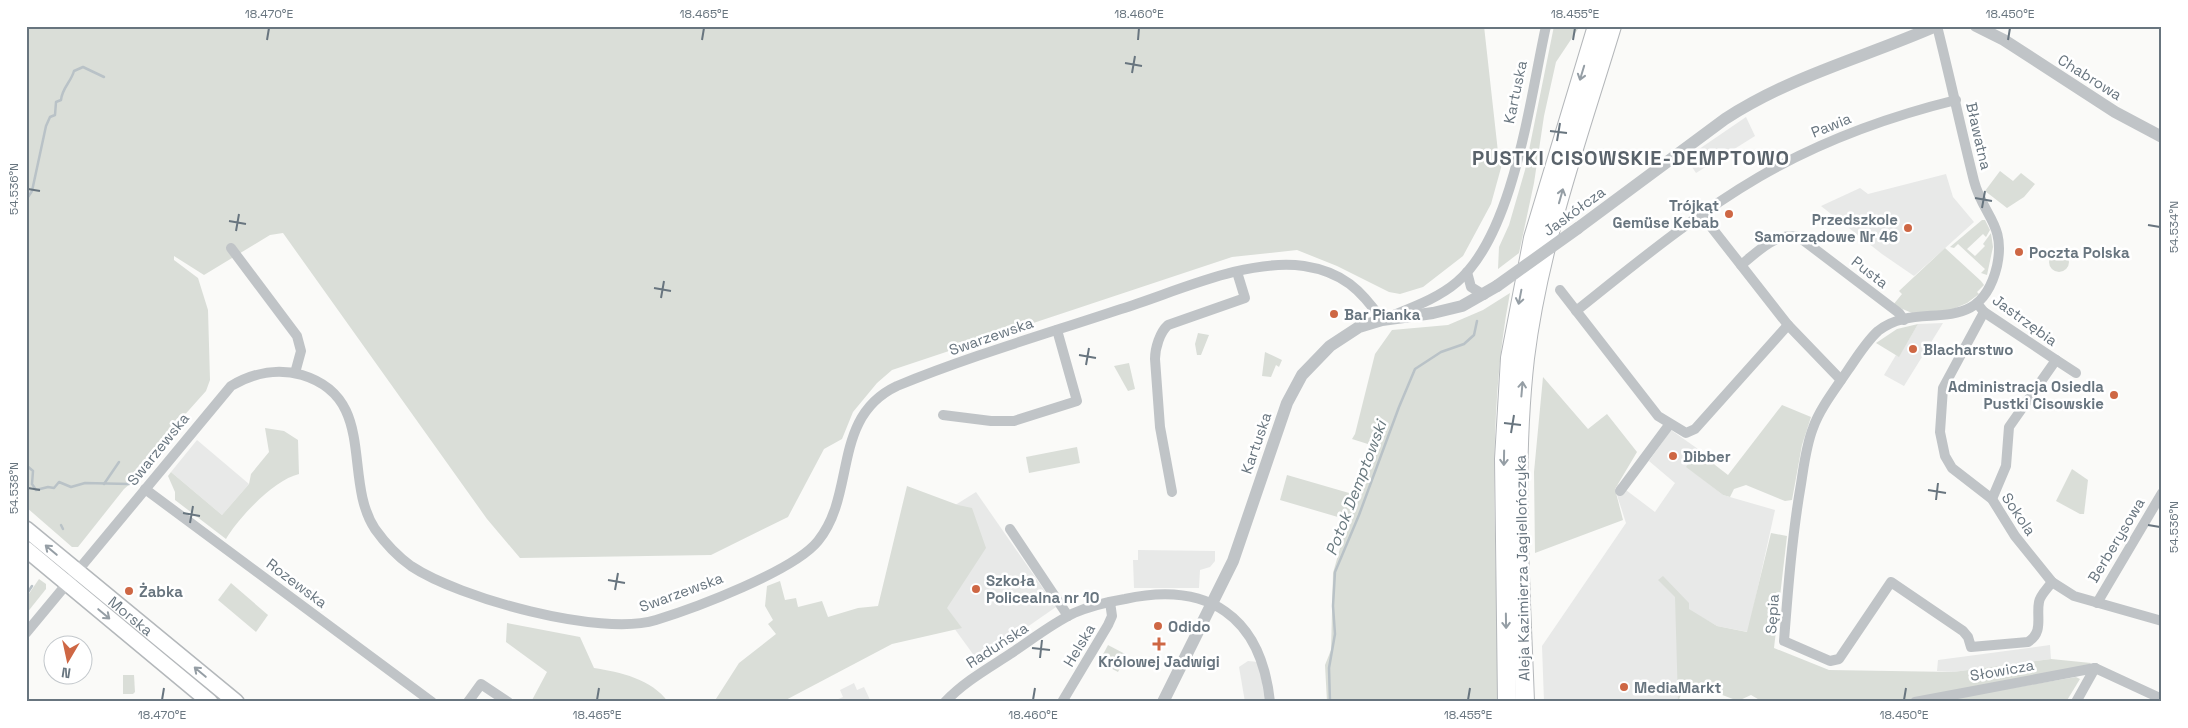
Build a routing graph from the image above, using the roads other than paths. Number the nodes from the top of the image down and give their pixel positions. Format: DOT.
graph roads {
  1 [pos="1546,26"];
  2 [pos="1597,26"];
  3 [pos="1612,26"];
  4 [pos="1937,26"];
  5 [pos="1976,26"];
  6 [pos="1991,26"];
  7 [pos="2004,40"];
  8 [pos="1956,100"];
  9 [pos="2162,137"];
  10 [pos="1702,214"];
  11 [pos="231,248"];
  12 [pos="1741,264"];
  13 [pos="1238,272"];
  14 [pos="1467,272"];
  15 [pos="1560,290"];
  16 [pos="1484,295"];
  17 [pos="1977,302"];
  18 [pos="1576,311"];
  19 [pos="1984,312"];
  20 [pos="1382,320"];
  21 [pos="1904,320"];
  22 [pos="1788,325"];
  23 [pos="1057,330"];
  24 [pos="2056,360"];
  25 [pos="295,373"];
  26 [pos="2076,373"];
  27 [pos="1841,380"];
  28 [pos="943,415"];
  29 [pos="1669,424"];
  30 [pos="145,489"];
  31 [pos="1620,490"];
  32 [pos="1172,492"];
  33 [pos="2162,493"];
  34 [pos="1992,499"];
  35 [pos="26,529"];
  36 [pos="1010,529"];
  37 [pos="26,549"];
  38 [pos="76,571"];
  39 [pos="2052,582"];
  40 [pos="67,583"];
  41 [pos="1521,595"];
  42 [pos="1110,602"];
  43 [pos="1213,604"];
  44 [pos="2097,604"];
  45 [pos="1068,616"];
  46 [pos="2162,621"];
  47 [pos="26,633"];
  48 [pos="2095,668"];
  49 [pos="2162,700"];
  50 [pos="210,702"];
  51 [pos="236,702"];
  52 [pos="432,702"];
  53 [pos="468,702"];
  54 [pos="508,702"];
  55 [pos="945,702"];
  56 [pos="1062,702"];
  57 [pos="1163,702"];
  58 [pos="1270,702"];
  59 [pos="1508,702"];
  60 [pos="1525,702"];
  61 [pos="1537,702"];
  62 [pos="1915,702"];
  63 [pos="2076,702"];
  1 -- 14 [label="street, Kartuska"];
  2 -- 59 [label="highway, Aleja Kazimierza Jagiellończyka, one-way"];
  41 -- 3 [label="highway, Aleja Kazimierza Jagiellończyka, one-way"];
  4 -- 8 [label="street, Bławatna"];
  4 -- 16 [label="street, Jaskółcza, bridge"];
  5 -- 7 [label="street, Chabrowa"];
  6 -- 7 [label="street, Chabrowa"];
  7 -- 9 [label="street, Chabrowa"];
  8 -- 10 [label="street, Pawia"];
  8 -- 17 [label="street, Bławatna"];
  10 -- 12 [label="street"];
  10 -- 18 [label="street, Pawia"];
  11 -- 25 [label="street"];
  12 -- 21 [label="street, Pusta"];
  12 -- 22 [label="street"];
  13 -- 20 [label="street, Swarzewska"];
  13 -- 23 [label="street, Swarzewska"];
  13 -- 32 [label="street"];
  14 -- 16 [label="street"];
  14 -- 20 [label="street, Kartuska"];
  15 -- 18 [label="street"];
  16 -- 20 [label="street, Jaskółcza"];
  17 -- 19 [label="street, Jastrzębia"];
  17 -- 21 [label="street, Sępia"];
  18 -- 29 [label="street"];
  19 -- 24 [label="street, Jastrzębia"];
  19 -- 34 [label="street, Sokola"];
  20 -- 43 [label="street, Kartuska"];
  21 -- 27 [label="street, Sępia"];
  22 -- 27 [label="street"];
  22 -- 29 [label="street"];
  23 -- 25 [label="street, Swarzewska"];
  23 -- 28 [label="street, Swarzewska"];
  24 -- 26 [label="street, Jastrzębia"];
  24 -- 34 [label="street, Jastrzębia"];
  25 -- 30 [label="street, Swarzewska"];
  27 -- 39 [label="street, Sępia"];
  29 -- 31 [label="street"];
  30 -- 38 [label="street, Swarzewska"];
  30 -- 52 [label="street, Rozewska"];
  33 -- 44 [label="street, Berberysowa"];
  34 -- 39 [label="street, Sokola"];
  38 -- 35 [label="main road, Morska, one-way"];
  36 -- 45 [label="street"];
  37 -- 40 [label="main road, Morska"];
  38 -- 40 [label="street, Swarzewska"];
  51 -- 38 [label="main road, Morska, one-way"];
  39 -- 44 [label="street, Sokola"];
  40 -- 47 [label="street, Swarzewska"];
  40 -- 50 [label="main road, Morska, one-way"];
  41 -- 60 [label="highway, Aleja Kazimierza Jagiellończyka"];
  41 -- 61 [label="highway"];
  42 -- 43 [label="street, Raduńska"];
  42 -- 45 [label="street, Raduńska"];
  42 -- 56 [label="street, Helska"];
  43 -- 57 [label="street, Kartuska"];
  43 -- 58 [label="street, Raduńska"];
  44 -- 46 [label="street, Sokola"];
  45 -- 55 [label="street, Raduńska"];
  48 -- 49 [label="street"];
  48 -- 62 [label="street, Słowicza"];
  48 -- 63 [label="street"];
  53 -- 54 [label="street"];
}
